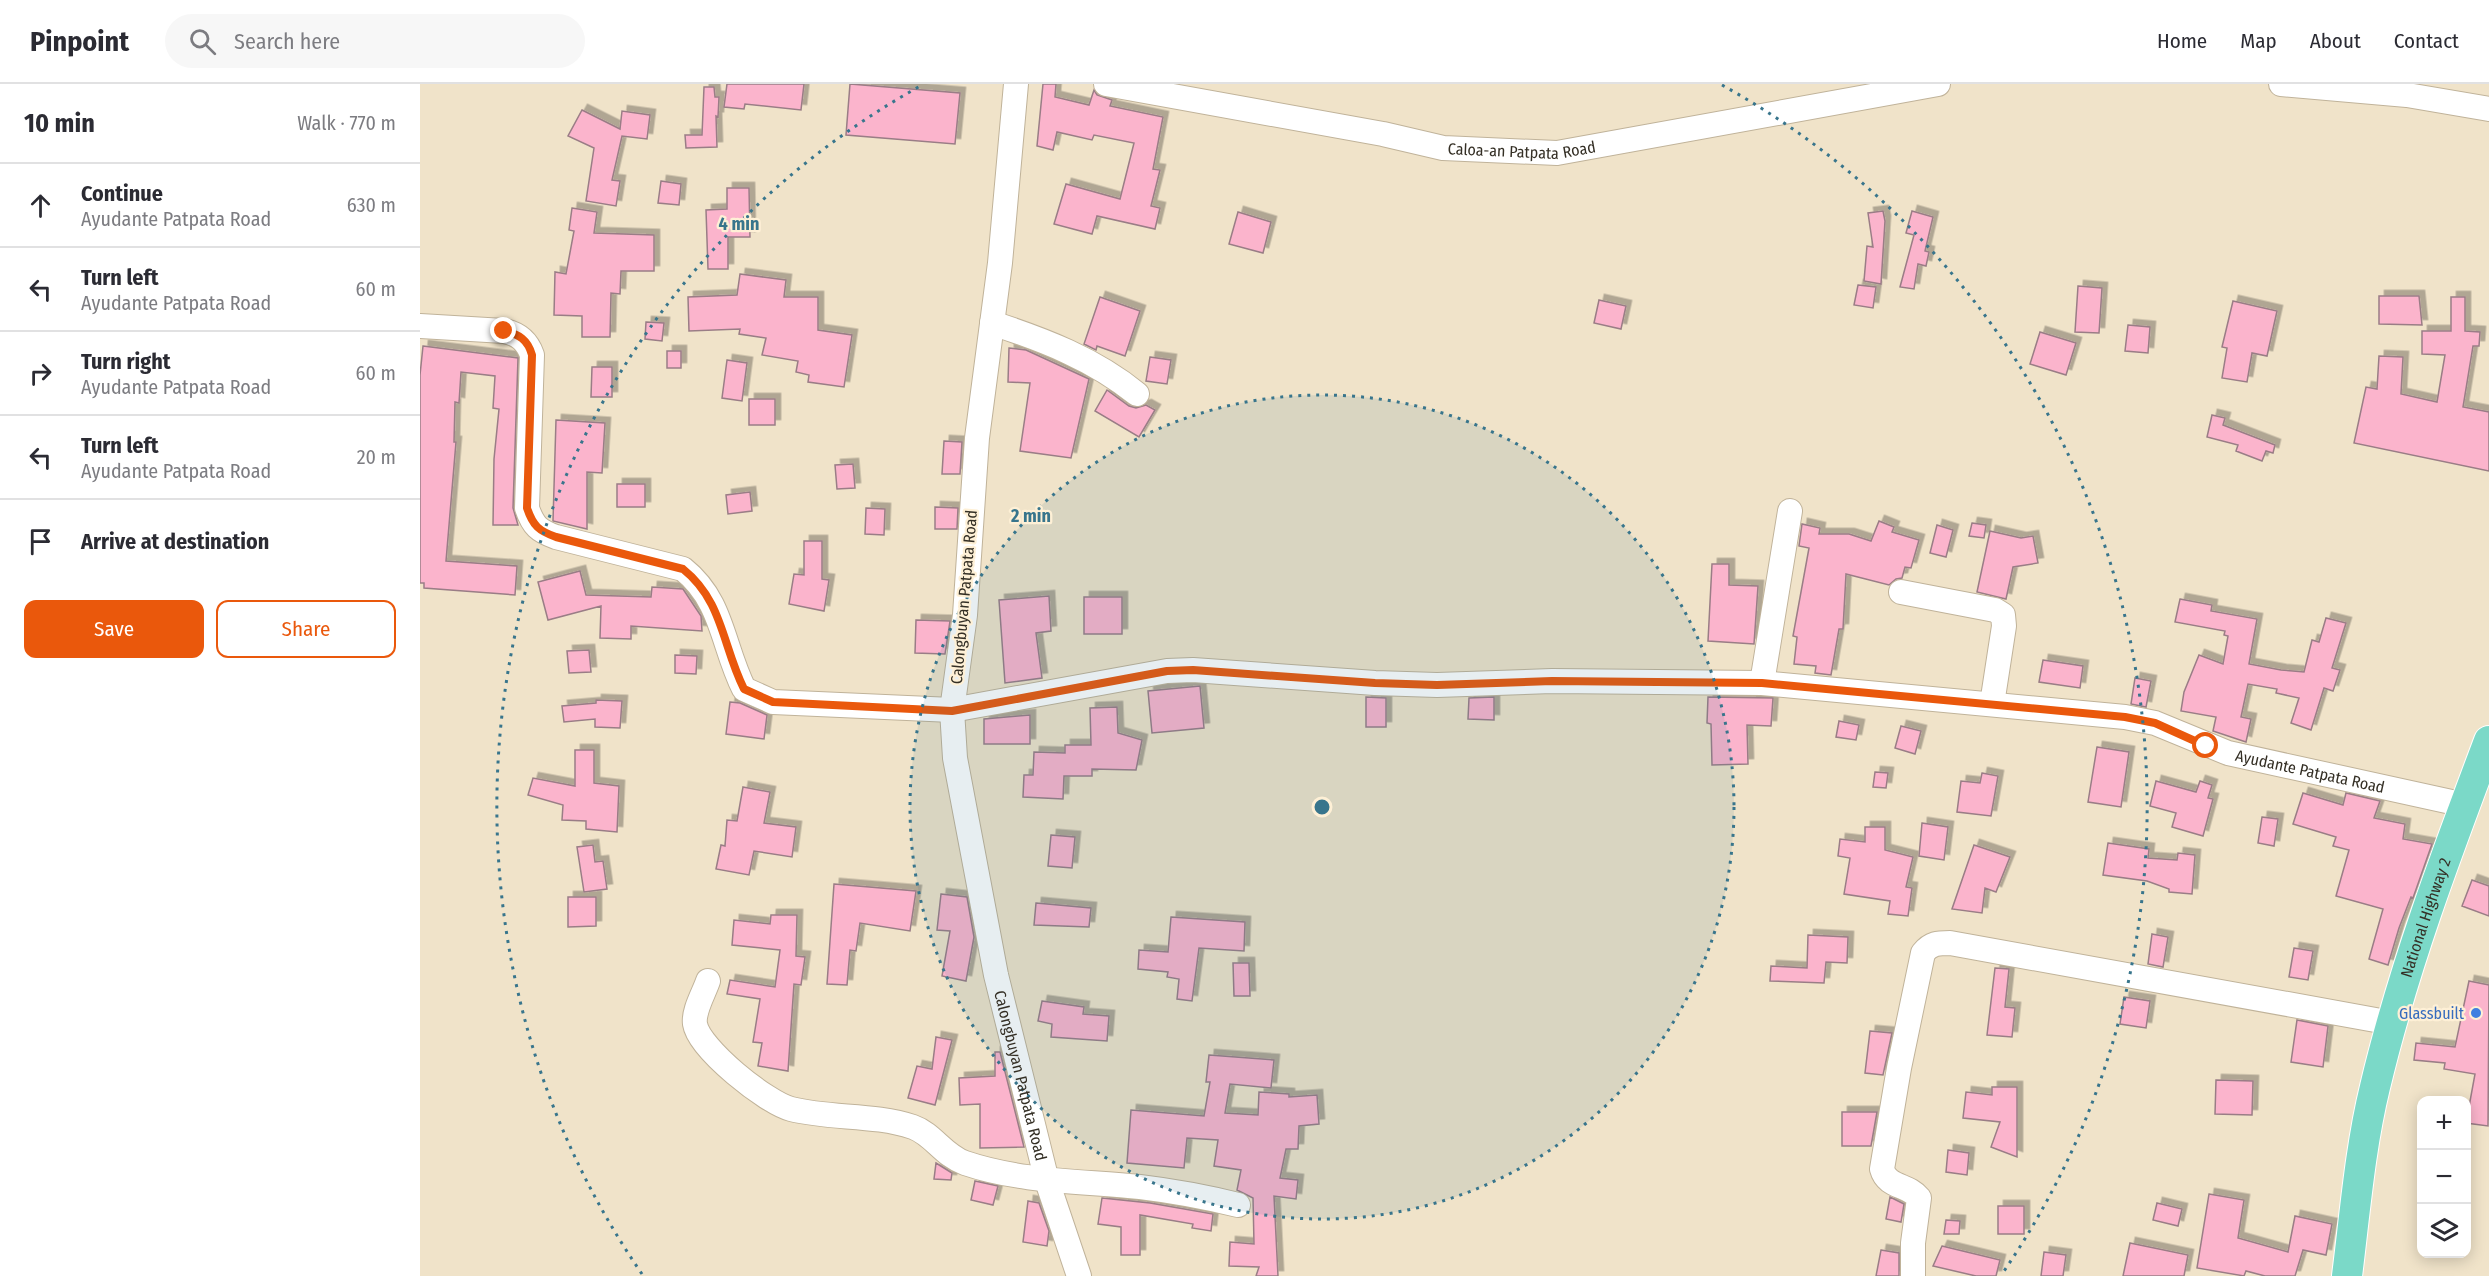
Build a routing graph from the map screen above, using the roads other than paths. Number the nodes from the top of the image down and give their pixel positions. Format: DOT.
graph roads {
  1 [pos="1016,84"];
  2 [pos="1106,84"];
  3 [pos="1935,84"];
  4 [pos="2281,84"];
  5 [pos="2489,109"];
  6 [pos="992,323"];
  7 [pos="420,326"];
  8 [pos="1137,394"];
  9 [pos="1790,510"];
  10 [pos="1901,592"];
  11 [pos="1762,683"];
  12 [pos="1992,705"];
  13 [pos="952,711"];
  14 [pos="2489,741"];
  15 [pos="2482,779"];
  16 [pos="2465,805"];
  17 [pos="708,981"];
  18 [pos="2392,1023"];
  19 [pos="1047,1181"];
  20 [pos="1238,1204"];
  21 [pos="1079,1276"];
  22 [pos="1913,1276"];
  23 [pos="2347,1276"];
  1 -- 6 [label="street, Calongbuyan Patpata Road"];
  2 -- 3 [label="street, Caloa-an Patpata Road"];
  4 -- 5 [label="street"];
  6 -- 8 [label="street"];
  6 -- 13 [label="street, Calongbuyan Patpata Road"];
  7 -- 13 [label="street, Ayudante Patpata Road"];
  9 -- 11 [label="street"];
  10 -- 12 [label="street"];
  11 -- 12 [label="street, Ayudante Patpata Road"];
  11 -- 13 [label="street, Ayudante Patpata Road"];
  12 -- 16 [label="street, Ayudante Patpata Road"];
  13 -- 19 [label="street, Calongbuyan Patpata Road"];
  14 -- 15 [label="main road, National Highway 2"];
  15 -- 16 [label="main road, National Highway 2"];
  16 -- 18 [label="main road, National Highway 2"];
  17 -- 19 [label="street"];
  18 -- 22 [label="street"];
  18 -- 23 [label="main road, National Highway 2"];
  19 -- 20 [label="street"];
  19 -- 21 [label="street, Calongbuyan Patpata Road"];
}
